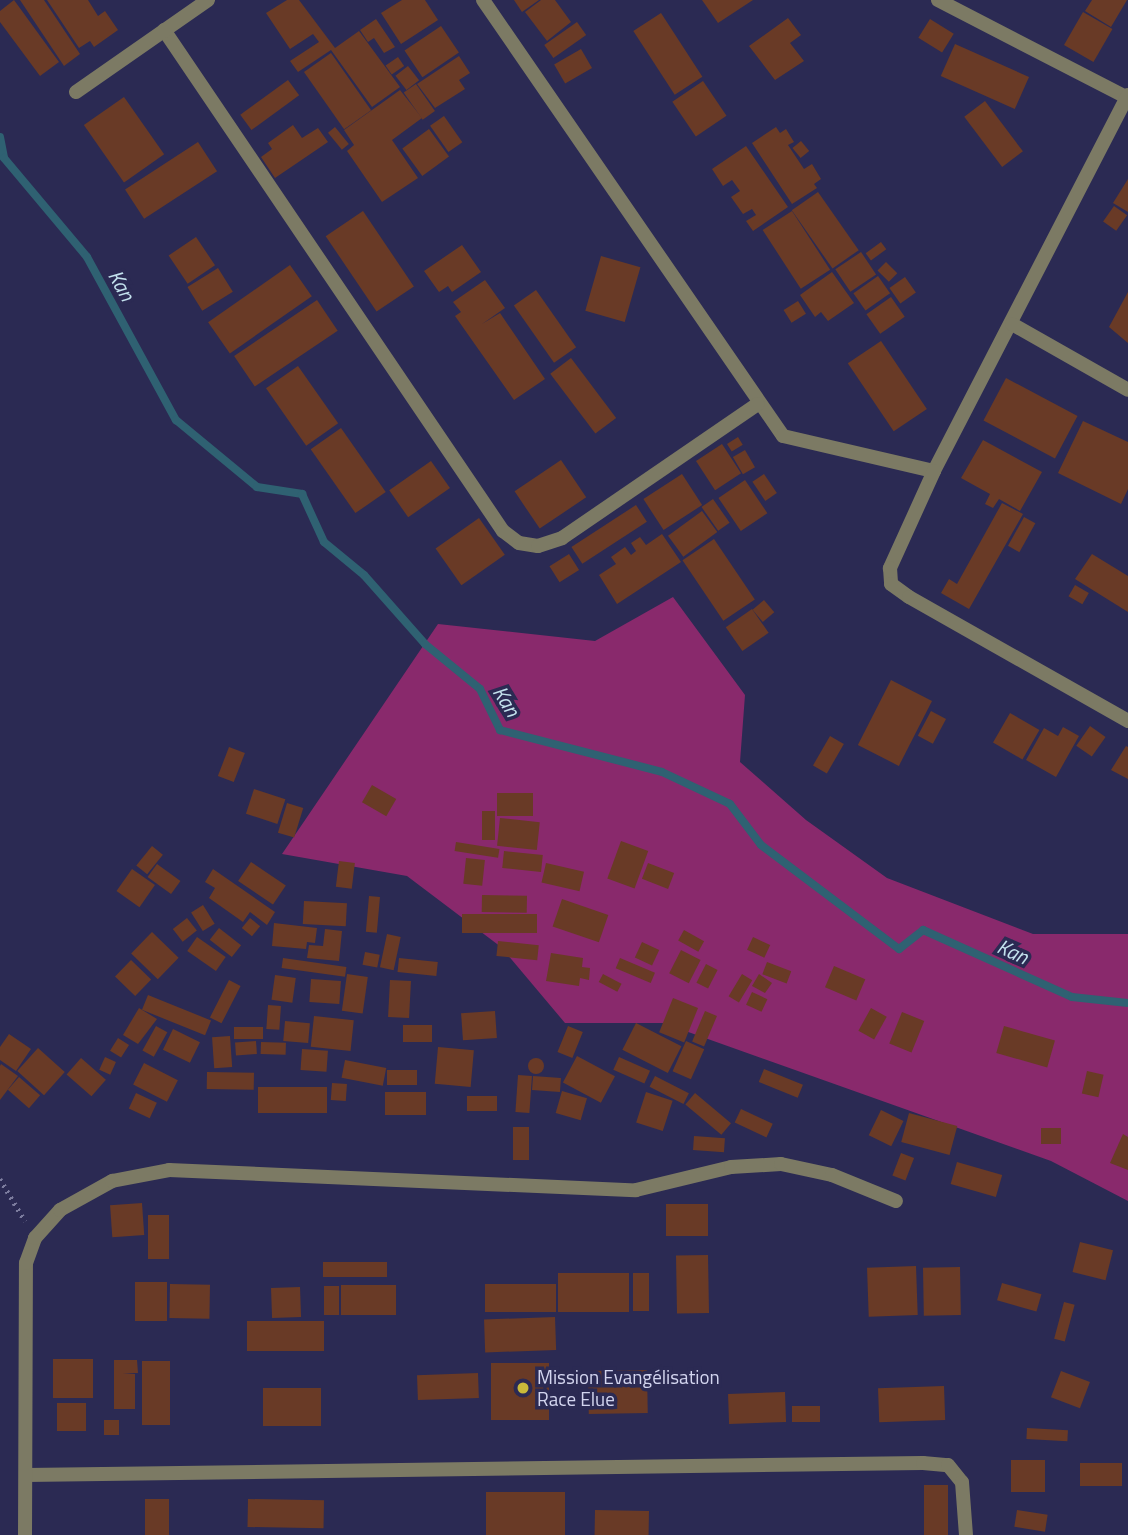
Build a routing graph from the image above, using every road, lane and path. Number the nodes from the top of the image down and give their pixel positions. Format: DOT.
graph roads {
  1 [pos="208,0"];
  2 [pos="483,0"];
  3 [pos="938,0"];
  4 [pos="164,30"];
  5 [pos="76,92"];
  6 [pos="1128,96"];
  7 [pos="1012,324"];
  8 [pos="1128,390"];
  9 [pos="758,404"];
  10 [pos="934,471"];
  11 [pos="1128,721"];
  12 [pos="0,1179"];
  13 [pos="896,1201"];
  14 [pos="35,1238"];
  15 [pos="26,1475"];
  16 [pos="25,1535"];
  17 [pos="967,1535"];
  1 -- 4 [label="street"];
  2 -- 9 [label="street"];
  3 -- 6 [label="street"];
  4 -- 5 [label="street"];
  4 -- 9 [label="street"];
  6 -- 7 [label="street"];
  7 -- 8 [label="street"];
  7 -- 10 [label="street"];
  9 -- 10 [label="street"];
  10 -- 11 [label="street"];
  12 -- 14 [label="path"];
  13 -- 14 [label="street"];
  14 -- 15 [label="street"];
  15 -- 16 [label="street"];
  15 -- 17 [label="street"];
}
